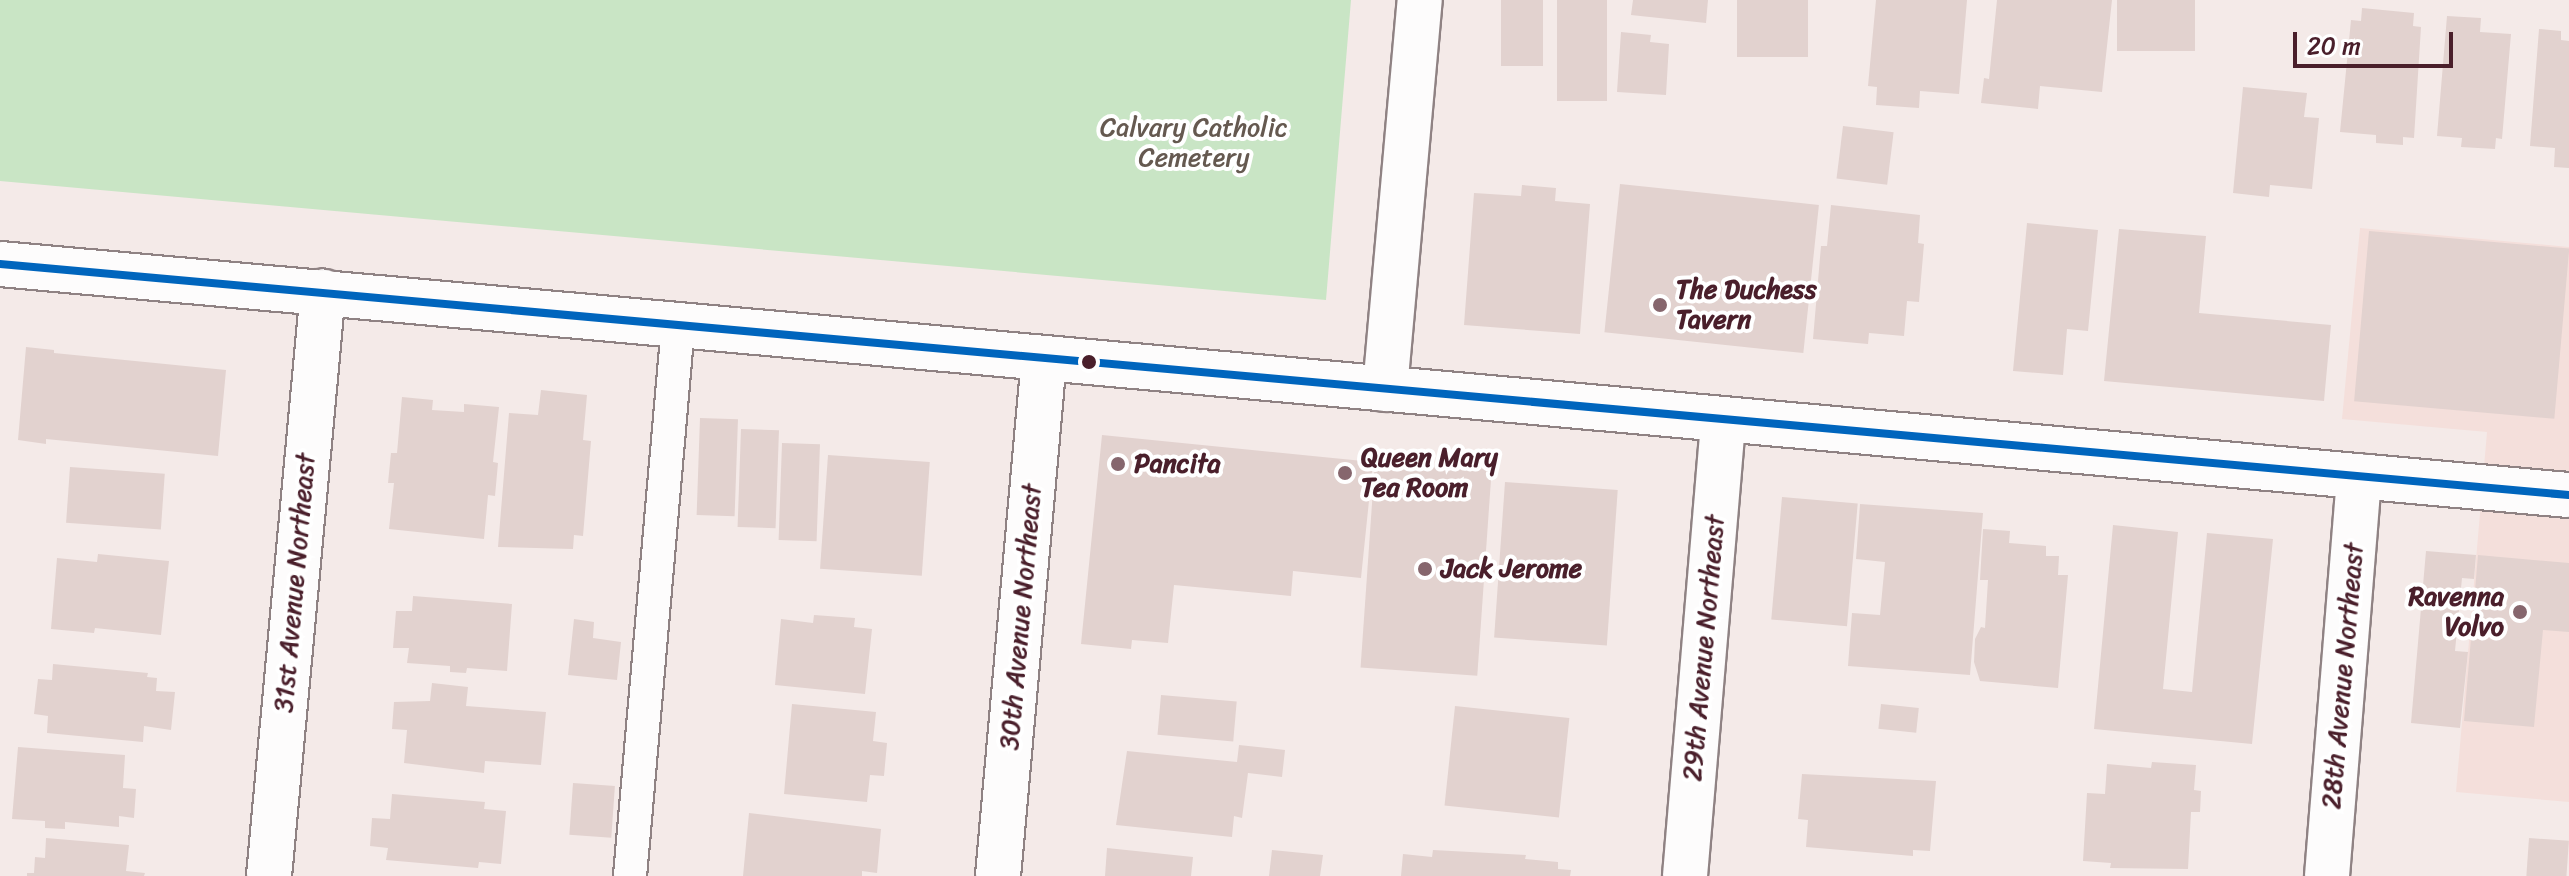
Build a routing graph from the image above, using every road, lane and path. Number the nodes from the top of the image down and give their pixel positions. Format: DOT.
graph roads {
  1 [pos="1420,0"];
  2 [pos="0,264"];
  3 [pos="323,291"];
  4 [pos="678,326"];
  5 [pos="1044,359"];
  6 [pos="1385,389"];
  7 [pos="1723,420"];
  8 [pos="2359,476"];
  9 [pos="2569,495"];
  10 [pos="269,876"];
  11 [pos="630,876"];
  12 [pos="998,876"];
  13 [pos="1685,876"];
  14 [pos="2327,876"];
  1 -- 6 [label="main road"];
  2 -- 3 [label="main road"];
  3 -- 4 [label="main road"];
  3 -- 10 [label="main road, 31st Avenue Northeast"];
  4 -- 5 [label="main road"];
  4 -- 11 [label="lane"];
  5 -- 6 [label="main road"];
  5 -- 12 [label="main road, 30th Avenue Northeast"];
  6 -- 7 [label="main road"];
  7 -- 8 [label="main road"];
  7 -- 13 [label="main road, 29th Avenue Northeast"];
  8 -- 9 [label="main road"];
  8 -- 14 [label="main road, 28th Avenue Northeast"];
}
